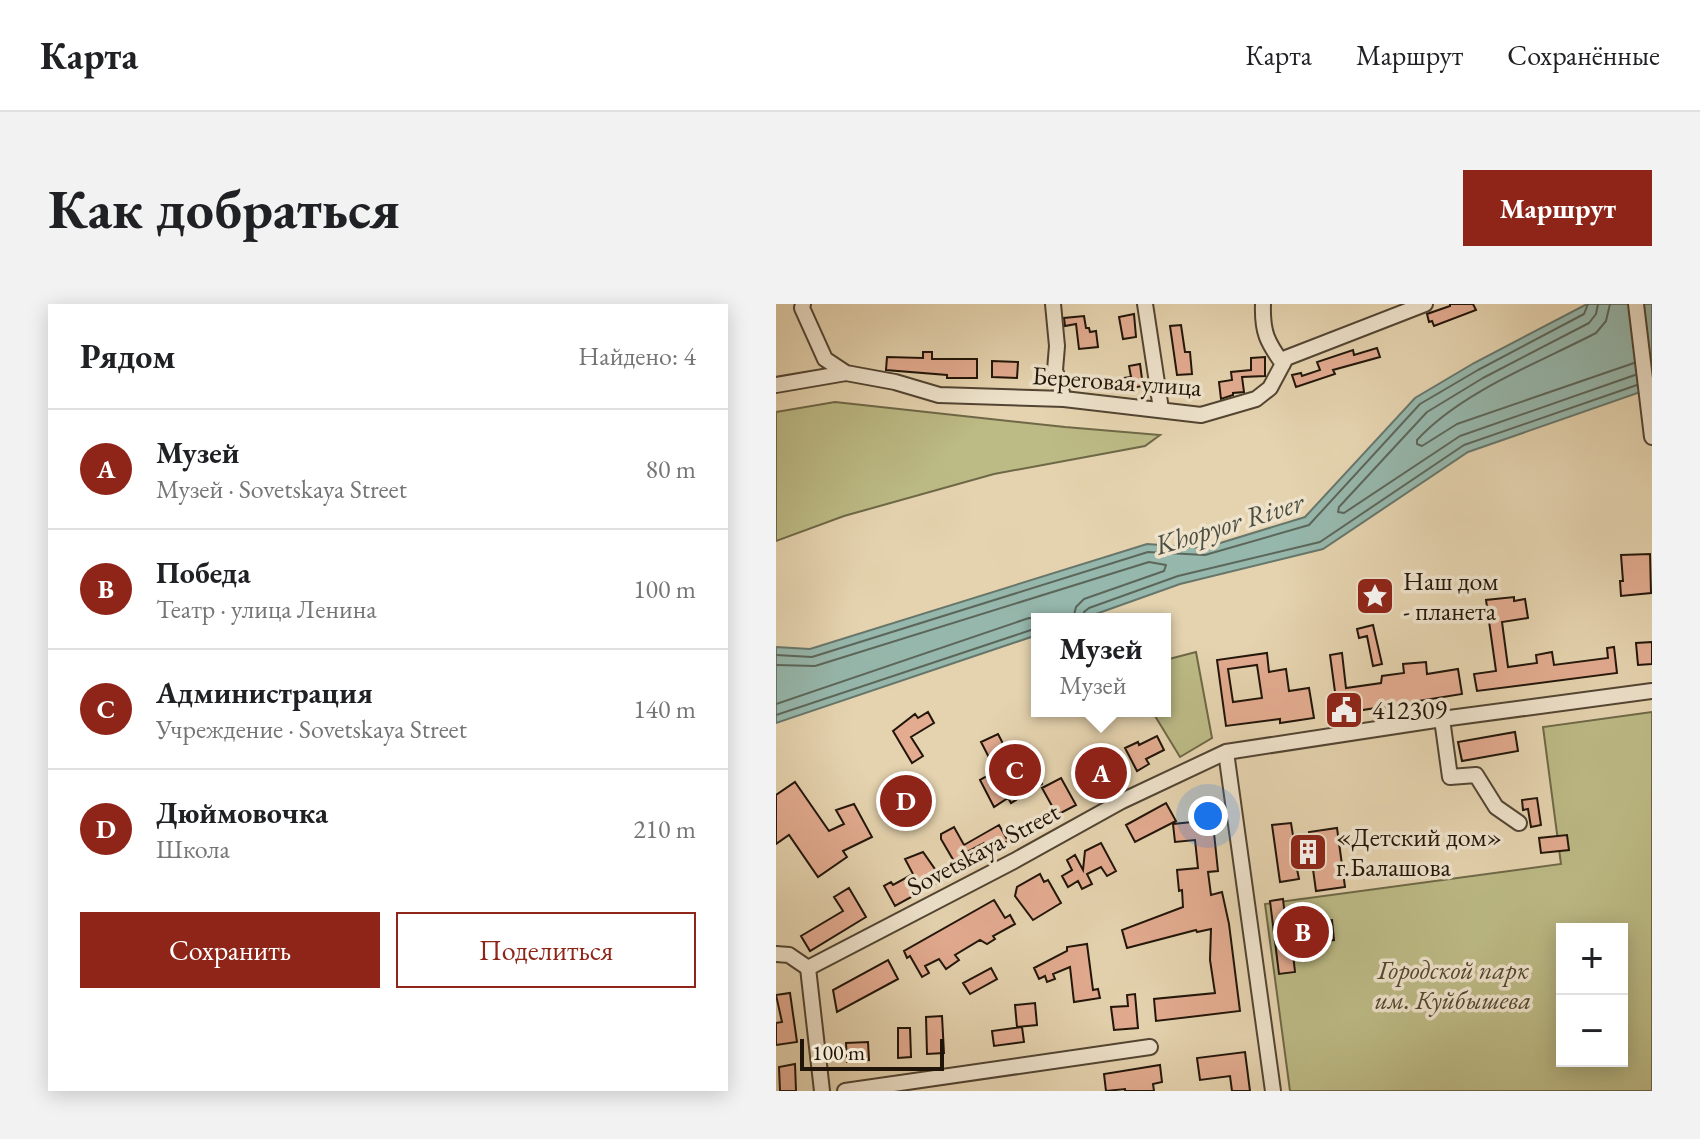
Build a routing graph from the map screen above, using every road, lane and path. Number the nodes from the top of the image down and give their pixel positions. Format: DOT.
graph roads {
  1 [pos="803,304"];
  2 [pos="1053,304"];
  3 [pos="1145,304"];
  4 [pos="1263,304"];
  5 [pos="1425,304"];
  6 [pos="1636,304"];
  7 [pos="1283,364"];
  8 [pos="846,373"];
  9 [pos="776,385"];
  10 [pos="1064,399"];
  11 [pos="1161,409"];
  12 [pos="1652,437"];
  13 [pos="1652,691"];
  14 [pos="1442,719"];
  15 [pos="1226,752"];
  16 [pos="1519,823"];
  17 [pos="776,954"];
  18 [pos="808,968"];
  19 [pos="1150,1047"];
  20 [pos="822,1091"];
  21 [pos="845,1091"];
  22 [pos="1273,1091"];
  1 -- 8 [label="street"];
  2 -- 10 [label="street"];
  3 -- 11 [label="street"];
  4 -- 7 [label="street"];
  5 -- 7 [label="street, Береговая улица"];
  6 -- 12 [label="street"];
  7 -- 11 [label="street, Береговая улица"];
  8 -- 9 [label="street, Береговая улица"];
  8 -- 10 [label="street, Береговая улица"];
  10 -- 11 [label="street, Береговая улица"];
  13 -- 14 [label="street, Sovetskaya Street"];
  14 -- 15 [label="street, Sovetskaya Street"];
  14 -- 16 [label="street"];
  15 -- 18 [label="street, Sovetskaya Street"];
  15 -- 22 [label="street"];
  17 -- 18 [label="street"];
  18 -- 20 [label="street"];
  19 -- 21 [label="street"];
}
